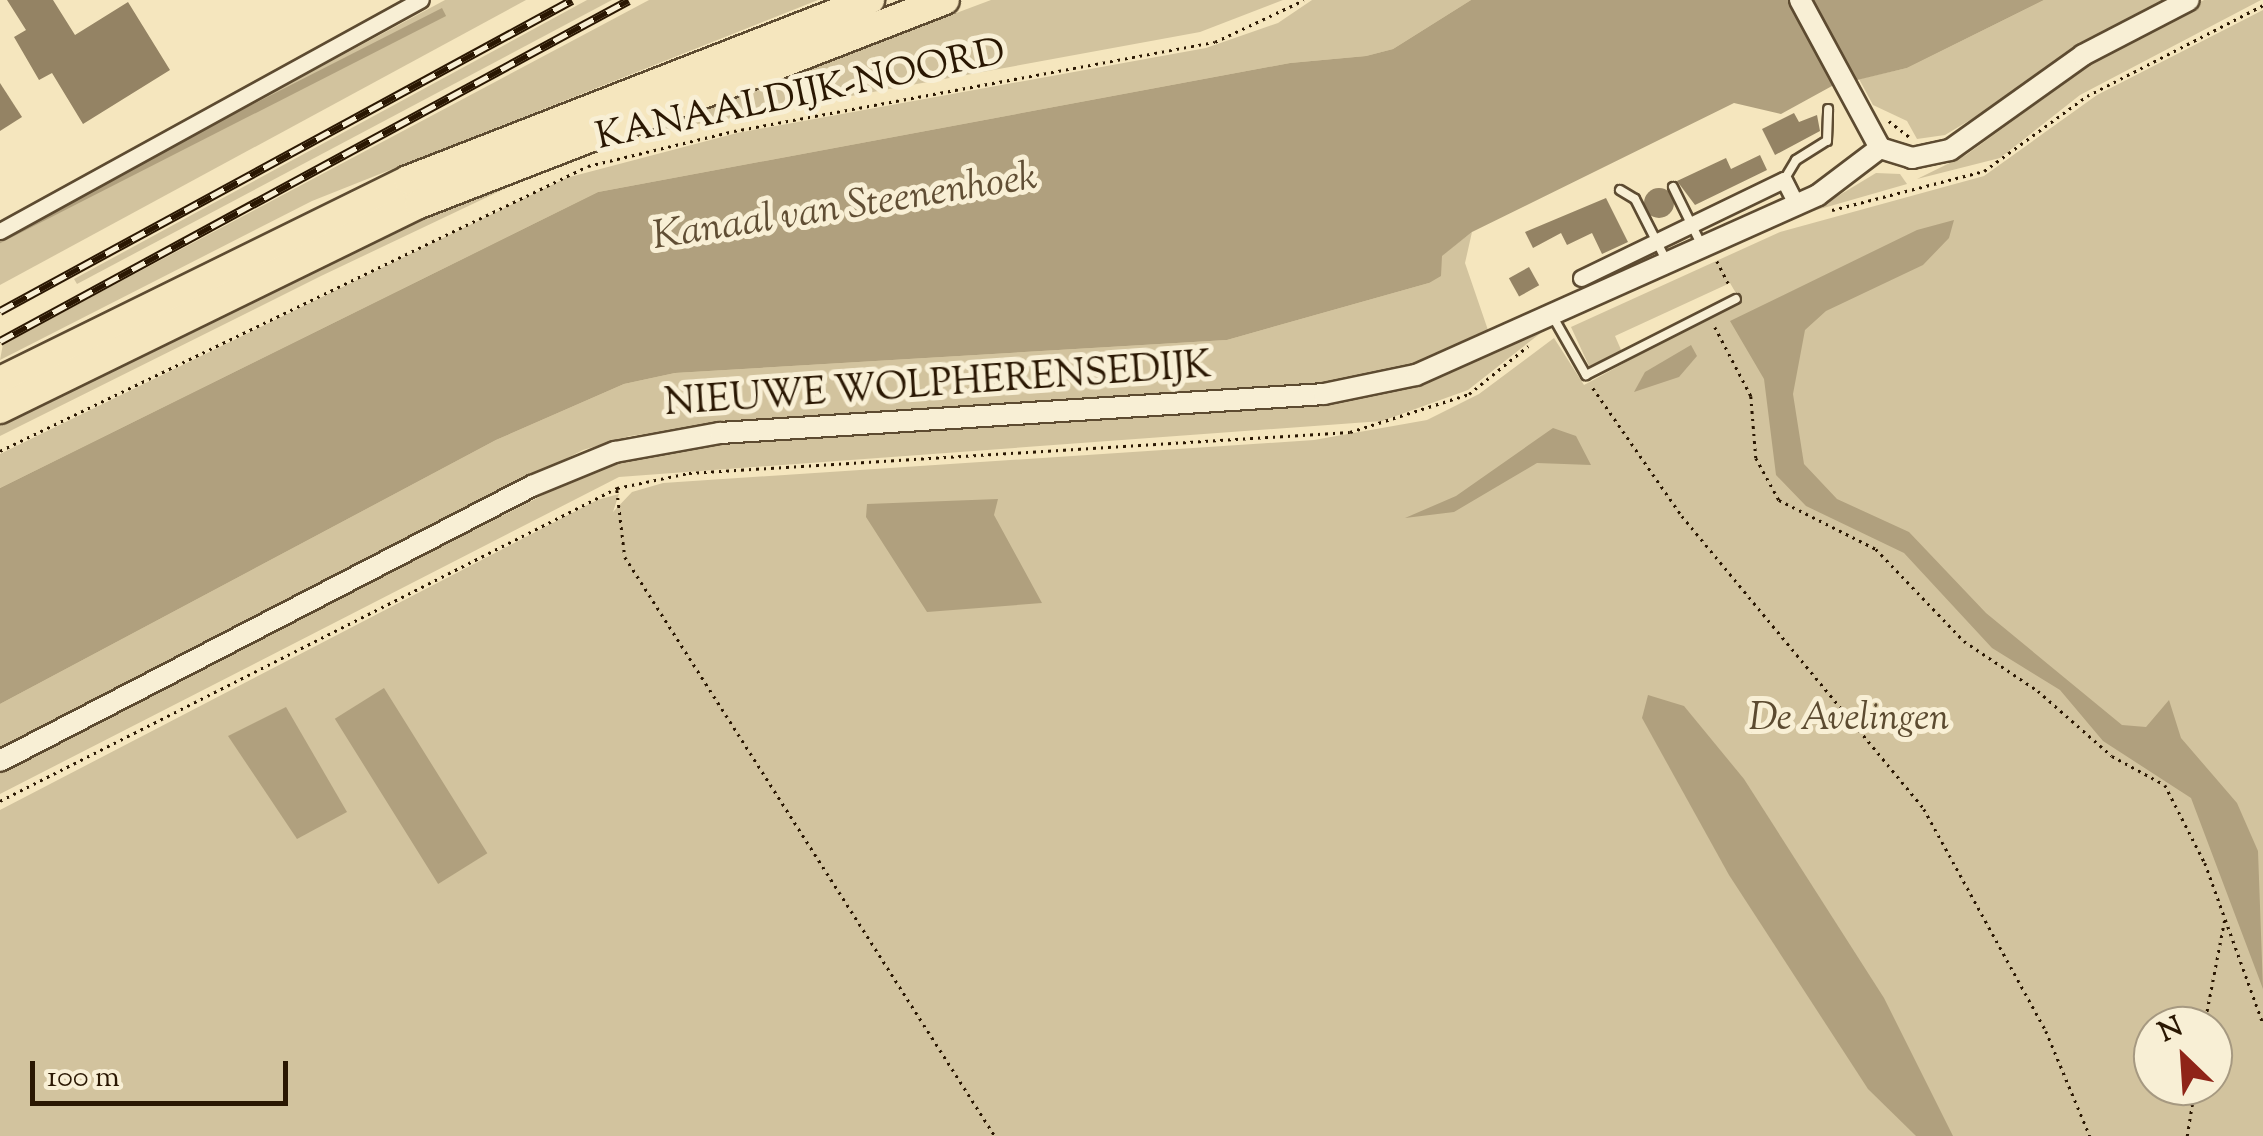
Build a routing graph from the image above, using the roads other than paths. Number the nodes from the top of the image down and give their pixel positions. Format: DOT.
graph roads {
  1 [pos="421,0"];
  2 [pos="870,0"];
  3 [pos="945,0"];
  4 [pos="1800,0"];
  5 [pos="2190,0"];
  6 [pos="1828,109"];
  7 [pos="1880,148"];
  8 [pos="1784,180"];
  9 [pos="1673,187"];
  10 [pos="1620,190"];
  11 [pos="1796,204"];
  12 [pos="1691,224"];
  13 [pos="0,230"];
  14 [pos="1657,241"];
  15 [pos="1708,250"];
  16 [pos="1666,261"];
  17 [pos="1580,278"];
  18 [pos="1736,298"];
  19 [pos="1552,314"];
  20 [pos="0,381"];
  21 [pos="0,409"];
  22 [pos="0,761"];
  1 -- 13 [label="street"];
  2 -- 20 [label="highway"];
  3 -- 21 [label="highway"];
  4 -- 7 [label="street"];
  5 -- 7 [label="street"];
  6 -- 8 [label="lane"];
  7 -- 11 [label="street, NIEUWE WOLPHERENSEDIJK"];
  8 -- 11 [label="street"];
  8 -- 12 [label="street"];
  9 -- 12 [label="lane"];
  10 -- 14 [label="lane"];
  11 -- 15 [label="street, NIEUWE WOLPHERENSEDIJK"];
  12 -- 14 [label="street"];
  12 -- 15 [label="lane"];
  14 -- 16 [label="lane"];
  14 -- 17 [label="street"];
  15 -- 16 [label="street, NIEUWE WOLPHERENSEDIJK"];
  16 -- 19 [label="street, NIEUWE WOLPHERENSEDIJK"];
  18 -- 19 [label="lane"];
  19 -- 22 [label="street, NIEUWE WOLPHERENSEDIJK"];
}
